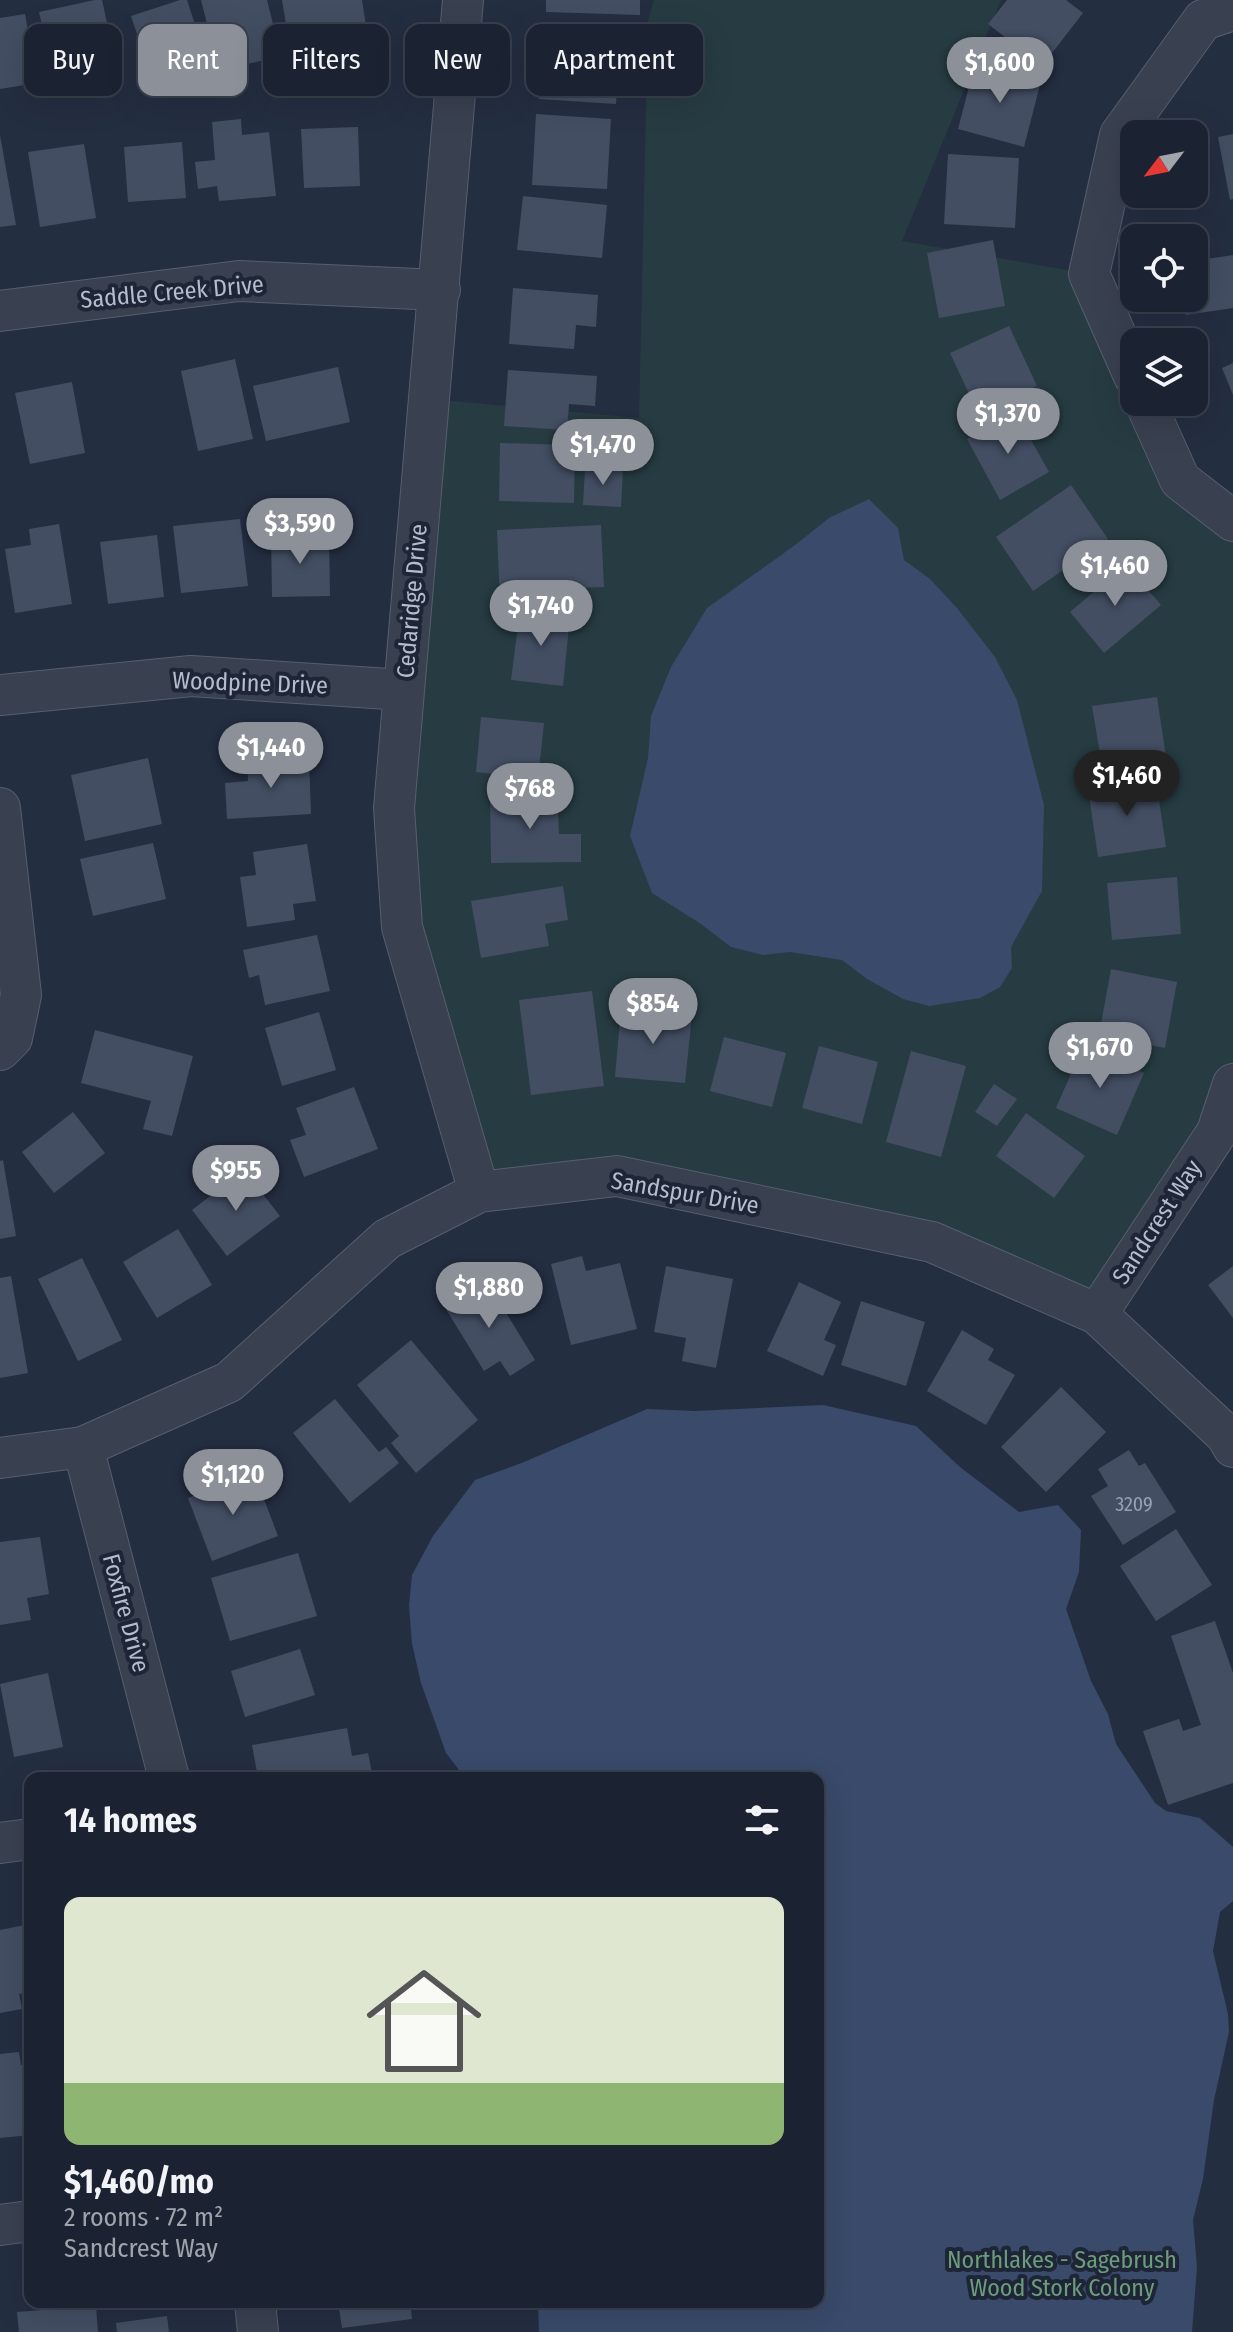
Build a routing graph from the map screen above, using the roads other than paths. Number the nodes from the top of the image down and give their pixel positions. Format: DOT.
graph roads {
  1 [pos="463,0"];
  2 [pos="1233,10"];
  3 [pos="440,290"];
  4 [pos="0,311"];
  5 [pos="1120,344"];
  6 [pos="1151,416"];
  7 [pos="1233,521"];
  8 [pos="404,690"];
  9 [pos="0,695"];
  10 [pos="0,808"];
  11 [pos="0,1050"];
  12 [pos="1233,1084"];
  13 [pos="479,1192"];
  14 [pos="1097,1314"];
  15 [pos="83,1447"];
  16 [pos="1233,1447"];
  17 [pos="0,1458"];
  18 [pos="167,1772"];
  19 [pos="24,1840"];
  20 [pos="0,1843"];
  21 [pos="24,2222"];
  22 [pos="0,2225"];
  23 [pos="256,2308"];
  24 [pos="258,2332"];
  1 -- 3 [label="street, Cedaridge Drive"];
  2 -- 5 [label="street"];
  3 -- 4 [label="street, Saddle Creek Drive"];
  3 -- 8 [label="street, Cedaridge Drive"];
  6 -- 7 [label="street"];
  8 -- 9 [label="street, Woodpine Drive"];
  8 -- 13 [label="street, Cedaridge Drive"];
  10 -- 11 [label="street"];
  12 -- 14 [label="street, Sandcrest Way"];
  13 -- 14 [label="street, Sandspur Drive"];
  13 -- 15 [label="street, Sandspur Drive"];
  14 -- 16 [label="street, Sandspur Drive"];
  15 -- 17 [label="street, Sandspur Drive"];
  15 -- 18 [label="street, Foxfire Drive"];
  19 -- 20 [label="street"];
  21 -- 22 [label="street"];
  23 -- 24 [label="street"];
}
